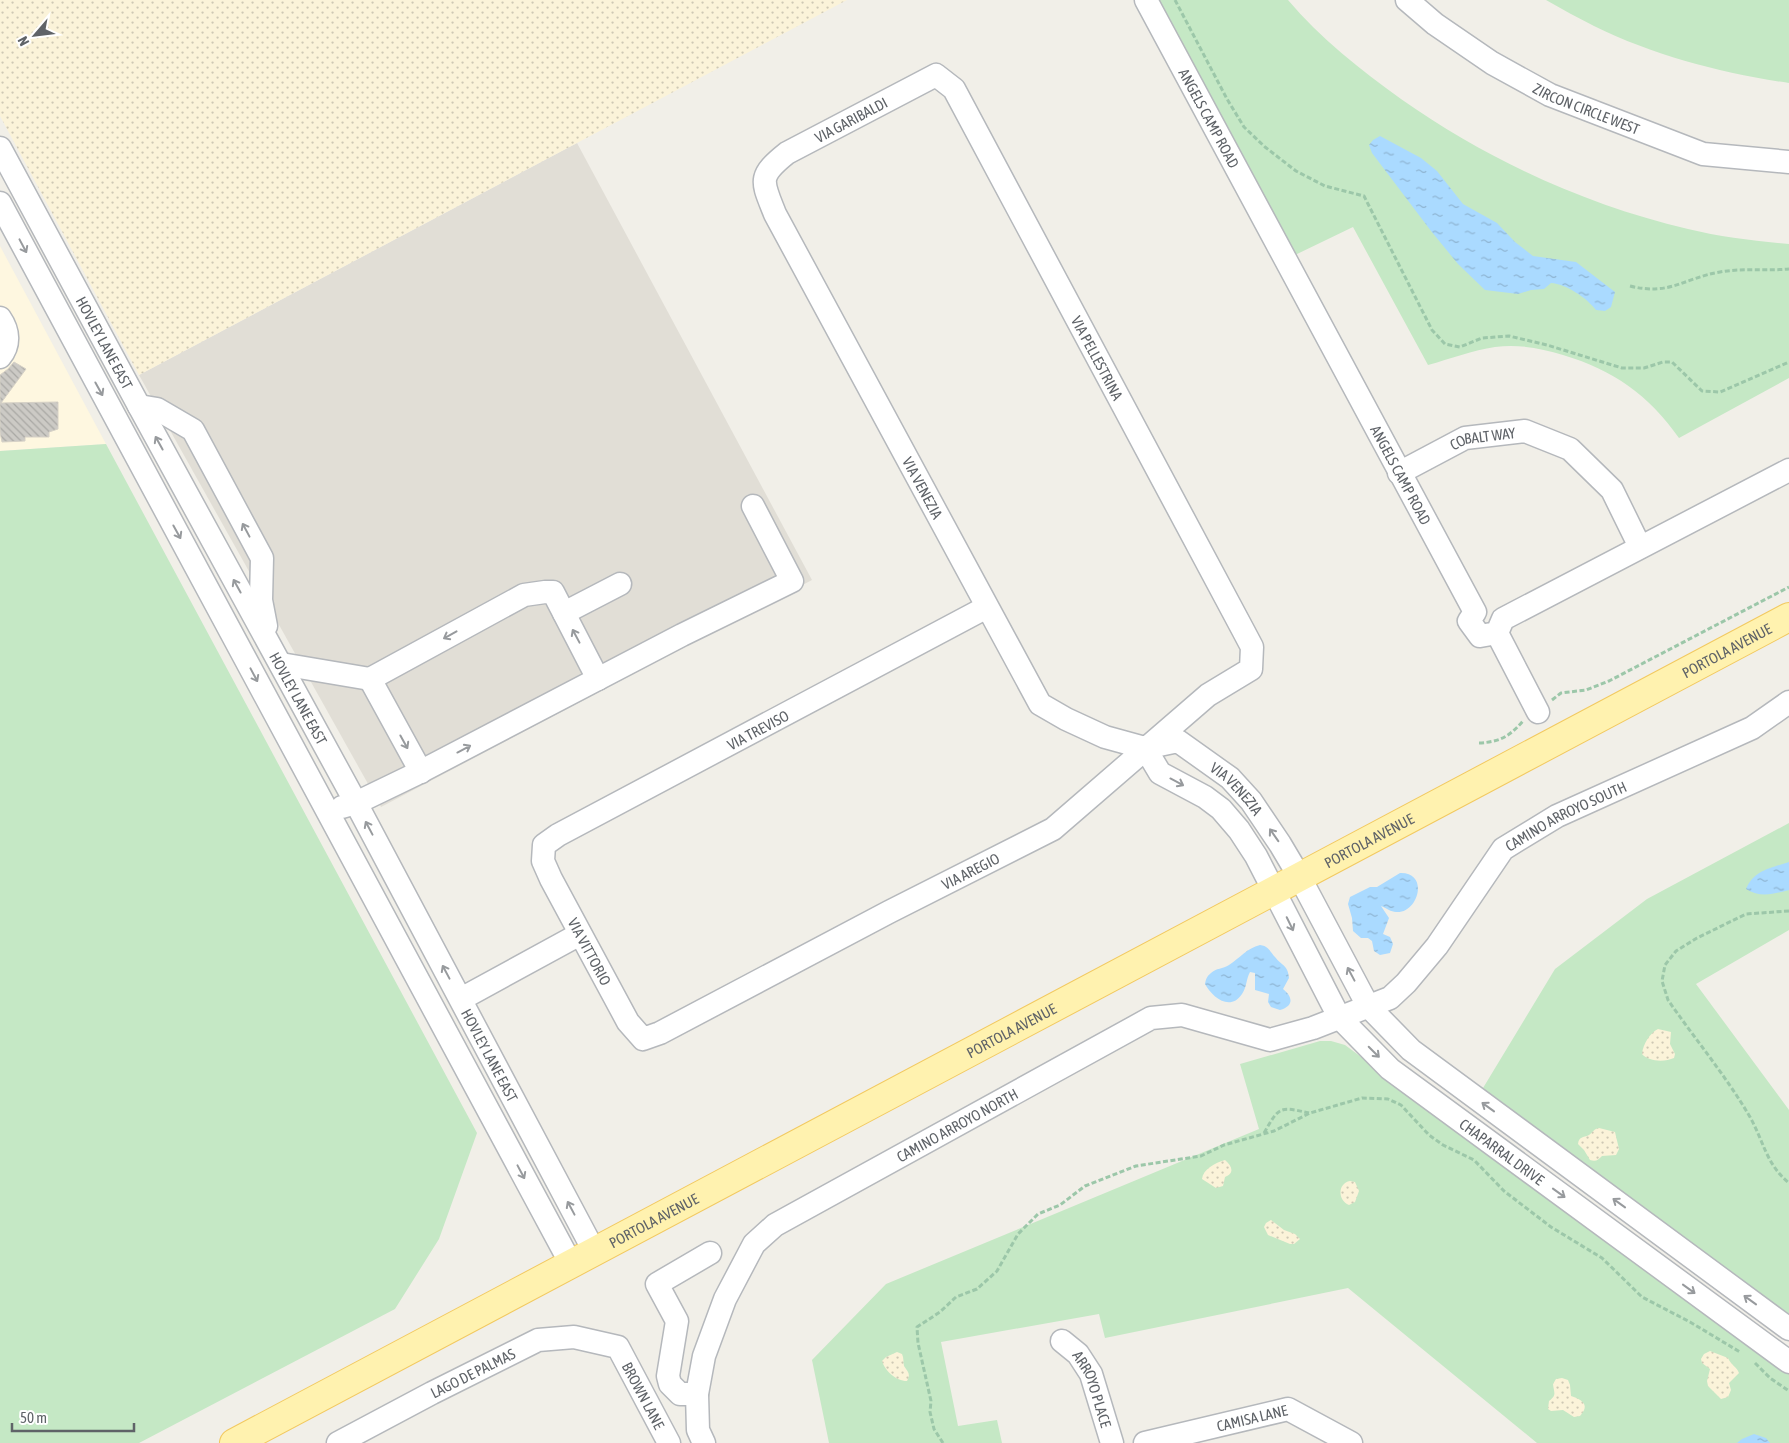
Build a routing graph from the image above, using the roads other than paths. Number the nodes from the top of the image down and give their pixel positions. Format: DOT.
graph roads {
  1 [pos="1146,0"];
  2 [pos="1407,0"];
  3 [pos="936,75"];
  4 [pos="0,148"];
  5 [pos="1789,162"];
  6 [pos="769,167"];
  7 [pos="0,203"];
  8 [pos="0,318"];
  9 [pos="0,357"];
  10 [pos="139,406"];
  11 [pos="1789,470"];
  12 [pos="1399,473"];
  13 [pos="753,506"];
  14 [pos="1640,547"];
  15 [pos="620,584"];
  16 [pos="987,608"];
  17 [pos="564,613"];
  18 [pos="1789,617"];
  19 [pos="1497,633"];
  20 [pos="269,644"];
  21 [pos="1252,647"];
  22 [pos="281,664"];
  23 [pos="370,679"];
  24 [pos="598,679"];
  25 [pos="266,697"];
  26 [pos="1789,702"];
  27 [pos="1538,712"];
  28 [pos="1146,748"];
  29 [pos="421,772"];
  30 [pos="356,803"];
  31 [pos="543,861"];
  32 [pos="1299,876"];
  33 [pos="1273,890"];
  34 [pos="580,934"];
  35 [pos="461,1000"];
  36 [pos="1368,1006"];
  37 [pos="1339,1017"];
  38 [pos="643,1038"];
  39 [pos="594,1251"];
  40 [pos="710,1253"];
  41 [pos="571,1264"];
  42 [pos="1789,1329"];
  43 [pos="1062,1341"];
  44 [pos="618,1347"];
  45 [pos="1789,1362"];
  46 [pos="697,1394"];
  47 [pos="234,1443"];
  48 [pos="338,1443"];
  49 [pos="669,1443"];
  50 [pos="704,1443"];
  51 [pos="1112,1443"];
  52 [pos="1145,1443"];
  53 [pos="1352,1443"];
  1 -- 12 [label="street, ANGELS CAMP ROAD"];
  2 -- 5 [label="street, ZIRCON CIRCLE WEST"];
  3 -- 6 [label="street, VIA GARIBALDI"];
  3 -- 21 [label="street, VIA PELLESTRINA"];
  4 -- 10 [label="street, HOVLEY LANE EAST"];
  6 -- 16 [label="street, VIA VENEZIA"];
  7 -- 25 [label="street, HOVLEY LANE EAST, one-way"];
  8 -- 9 [label="street"];
  20 -- 10 [label="street, HOVLEY LANE EAST, one-way"];
  20 -- 10 [label="street, one-way"];
  11 -- 14 [label="street"];
  12 -- 14 [label="street, COBALT WAY"];
  12 -- 19 [label="street, ANGELS CAMP ROAD"];
  13 -- 24 [label="street"];
  14 -- 19 [label="street"];
  15 -- 17 [label="street"];
  16 -- 28 [label="street, VIA VENEZIA"];
  16 -- 31 [label="street, VIA TREVISO"];
  17 -- 23 [label="street, one-way"];
  24 -- 17 [label="street, one-way"];
  18 -- 32 [label="main road, PORTOLA AVENUE"];
  19 -- 27 [label="street"];
  20 -- 22 [label="street, HOVLEY LANE EAST"];
  21 -- 28 [label="street, VIA AREGIO"];
  22 -- 23 [label="street"];
  22 -- 30 [label="street, HOVLEY LANE EAST"];
  23 -- 29 [label="street, one-way"];
  29 -- 24 [label="street, one-way"];
  25 -- 30 [label="street"];
  25 -- 41 [label="street, HOVLEY LANE EAST, one-way"];
  26 -- 36 [label="street, CAMINO ARROYO SOUTH"];
  32 -- 28 [label="street, VIA VENEZIA, one-way"];
  28 -- 33 [label="street, VIA VENEZIA, one-way"];
  28 -- 38 [label="street, VIA AREGIO"];
  29 -- 30 [label="street"];
  35 -- 30 [label="street, HOVLEY LANE EAST, one-way"];
  31 -- 34 [label="street, VIA VITTORIO"];
  32 -- 33 [label="main road, PORTOLA AVENUE"];
  36 -- 32 [label="street, CHAPARRAL DRIVE, one-way"];
  33 -- 37 [label="street, CHAPARRAL DRIVE, one-way"];
  33 -- 39 [label="main road, PORTOLA AVENUE"];
  34 -- 35 [label="street"];
  34 -- 38 [label="street, VIA VITTORIO"];
  39 -- 35 [label="street, HOVLEY LANE EAST, one-way"];
  36 -- 37 [label="street, CAMINO ARROYO NORTH"];
  42 -- 36 [label="street, CHAPARRAL DRIVE, one-way"];
  37 -- 45 [label="street, CHAPARRAL DRIVE, one-way"];
  37 -- 46 [label="street, CAMINO ARROYO NORTH"];
  39 -- 41 [label="main road, PORTOLA AVENUE"];
  40 -- 46 [label="street"];
  41 -- 47 [label="main road, PORTOLA AVENUE"];
  43 -- 51 [label="street, ARROYO PLACE"];
  44 -- 48 [label="street, LAGO DE PALMAS"];
  44 -- 49 [label="street, BROWN LANE"];
  46 -- 50 [label="street, CAMINO ARROYO NORTH"];
  52 -- 53 [label="street, CAMISA LANE"];
}
